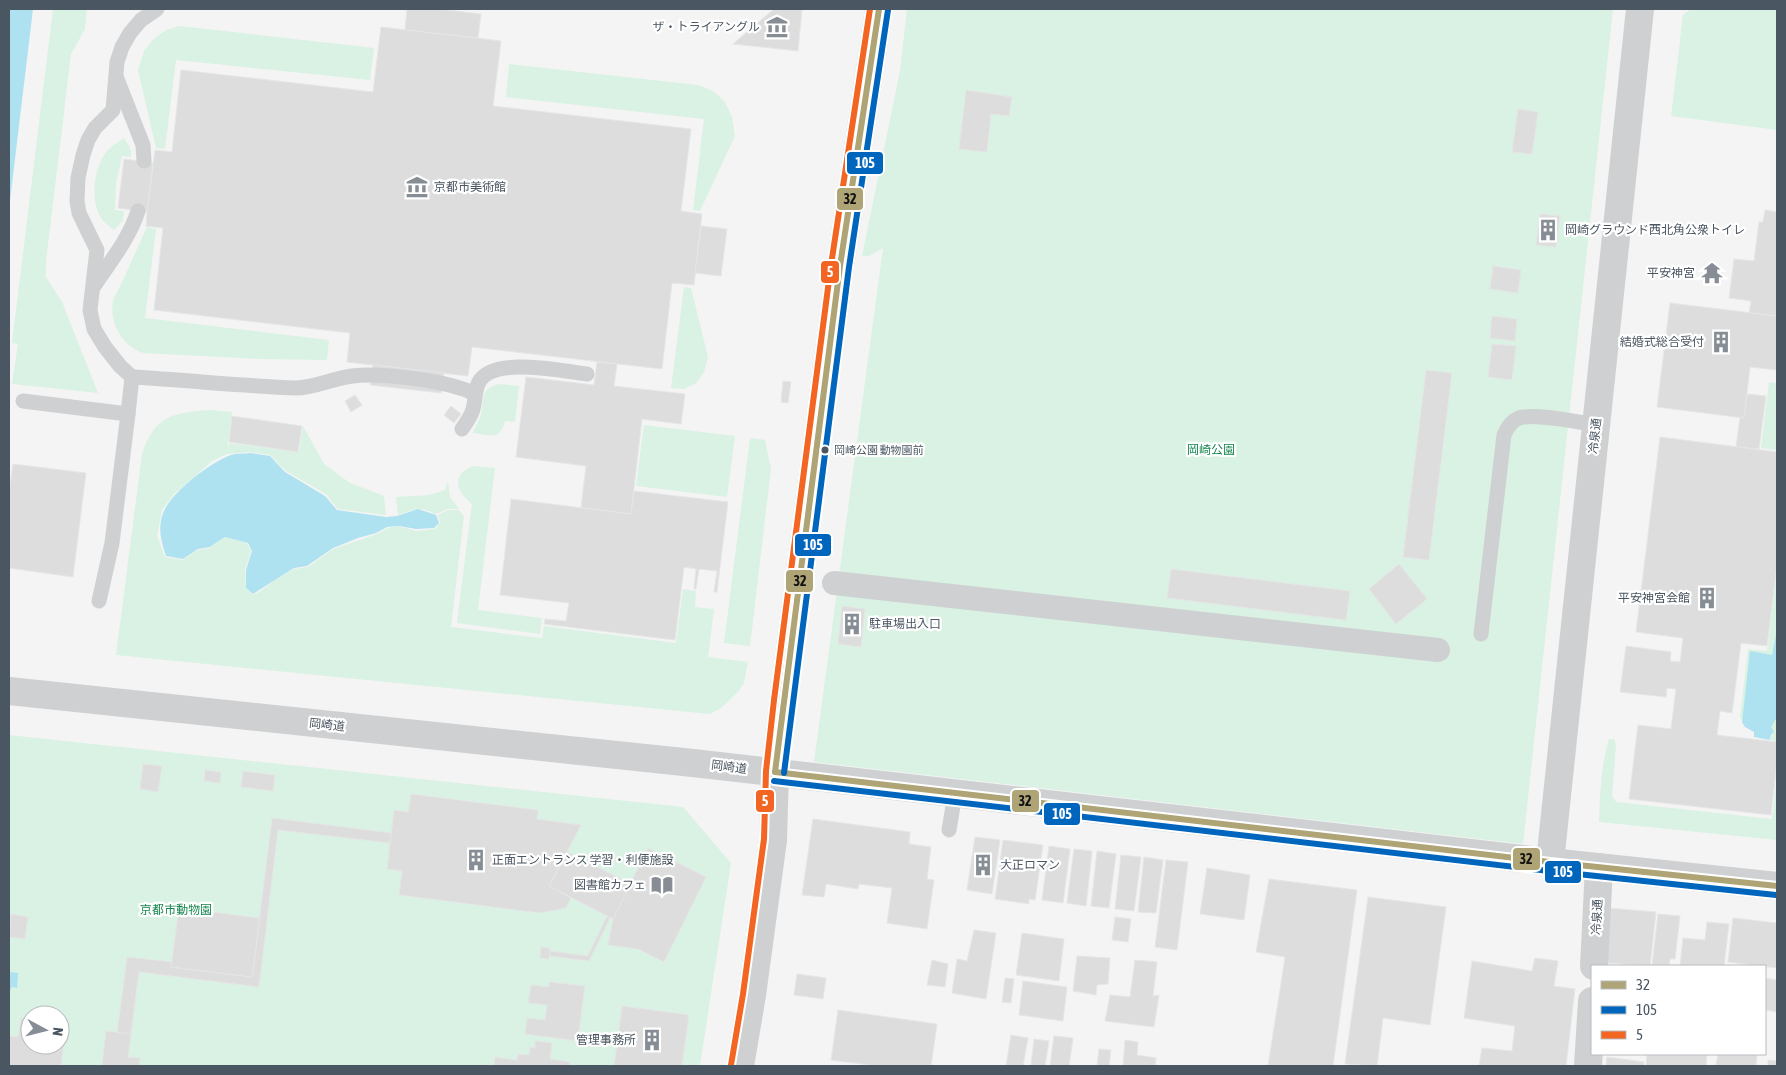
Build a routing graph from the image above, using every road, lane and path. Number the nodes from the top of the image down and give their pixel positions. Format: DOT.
graph roads {
  1 [pos="157,9"];
  2 [pos="880,9"];
  3 [pos="1640,9"];
  4 [pos="116,78"];
  5 [pos="144,162"];
  6 [pos="138,211"];
  7 [pos="93,287"];
  8 [pos="587,374"];
  9 [pos="132,377"];
  10 [pos="475,394"];
  11 [pos="23,401"];
  12 [pos="128,414"];
  13 [pos="1596,425"];
  14 [pos="462,429"];
  15 [pos="834,583"];
  16 [pos="98,600"];
  17 [pos="1481,634"];
  18 [pos="1438,650"];
  19 [pos="9,691"];
  20 [pos="775,772"];
  21 [pos="956,794"];
  22 [pos="949,830"];
  23 [pos="1550,862"];
  24 [pos="1599,867"];
  25 [pos="1777,886"];
  26 [pos="1594,965"];
  27 [pos="1591,1017"];
  28 [pos="740,1066"];
  29 [pos="1588,1066"];
  1 -- 4 [label="lane"];
  2 -- 20 [label="street"];
  3 -- 13 [label="street, 冷泉通"];
  4 -- 5 [label="lane"];
  4 -- 7 [label="lane"];
  6 -- 7 [label="lane"];
  7 -- 9 [label="lane"];
  8 -- 10 [label="lane"];
  9 -- 10 [label="lane"];
  9 -- 12 [label="lane"];
  10 -- 14 [label="lane"];
  11 -- 12 [label="lane"];
  12 -- 16 [label="lane"];
  13 -- 17 [label="lane"];
  13 -- 23 [label="street, 冷泉通"];
  15 -- 18 [label="street"];
  19 -- 20 [label="street, 岡崎道"];
  20 -- 21 [label="street, 岡崎道"];
  20 -- 28 [label="street"];
  21 -- 22 [label="lane"];
  21 -- 23 [label="street, 岡崎道"];
  23 -- 24 [label="street, 岡崎道"];
  24 -- 25 [label="street, 岡崎道"];
  24 -- 26 [label="street, 冷泉通"];
  27 -- 29 [label="street"];
}
